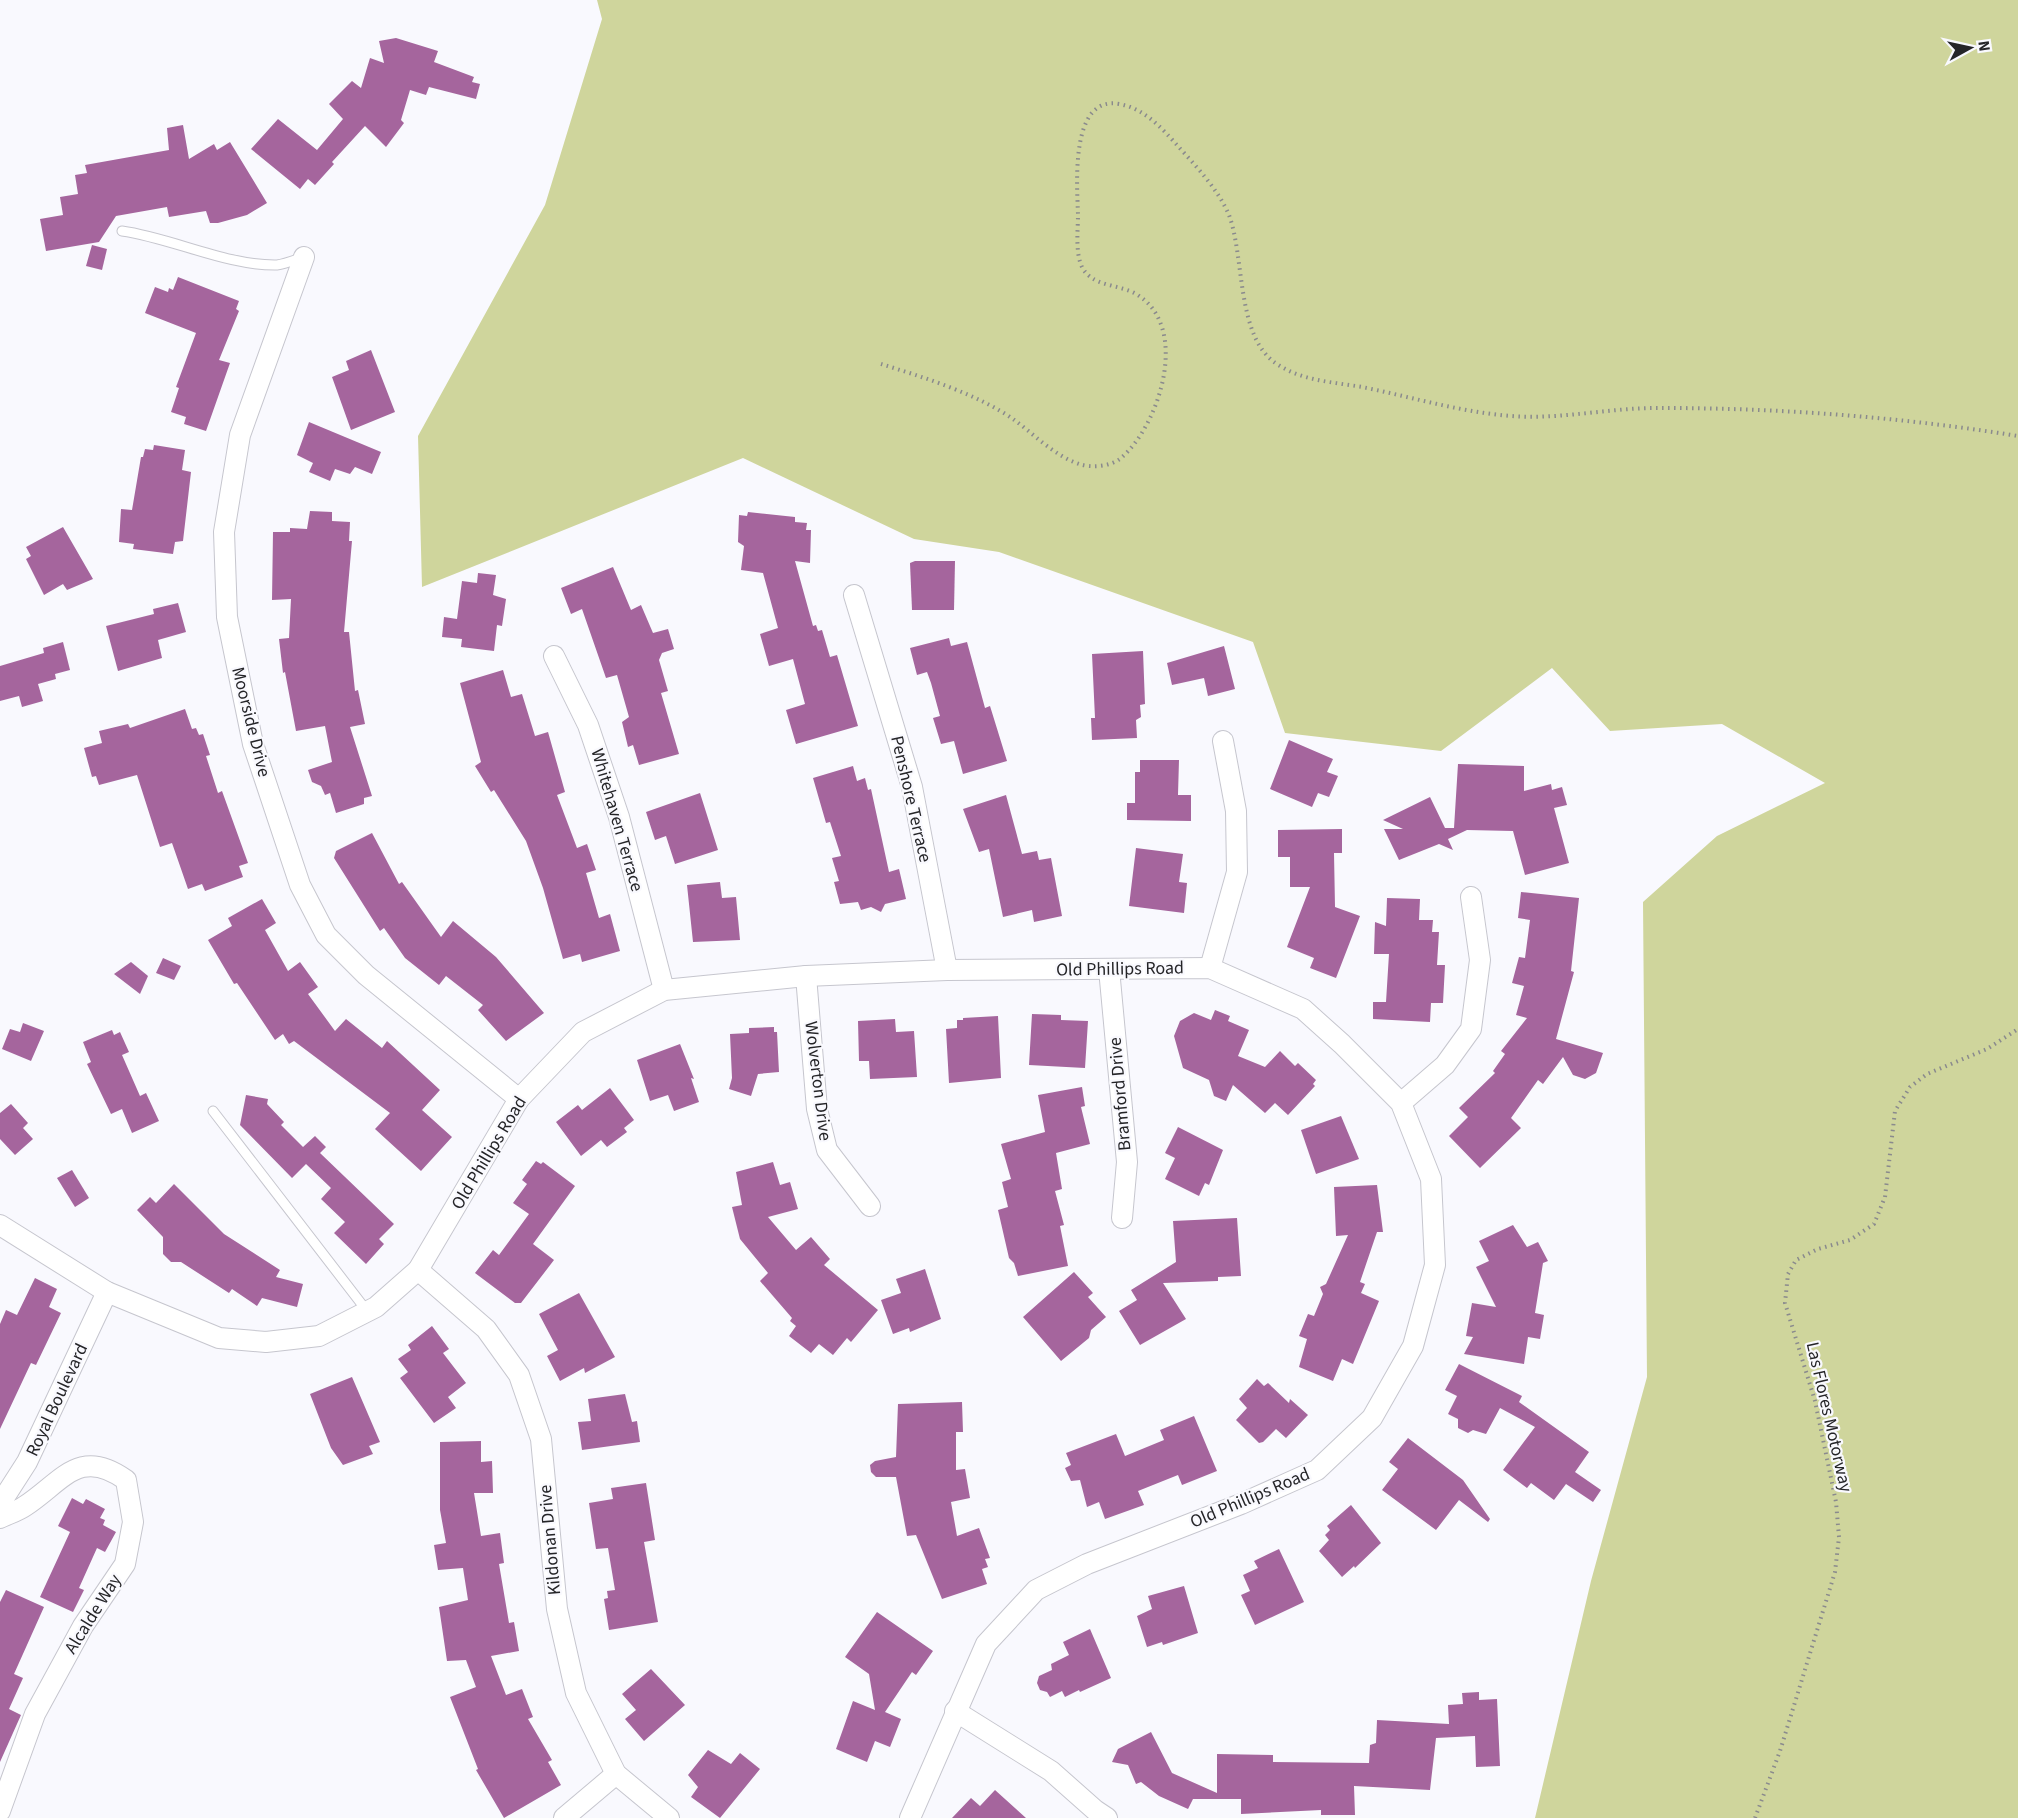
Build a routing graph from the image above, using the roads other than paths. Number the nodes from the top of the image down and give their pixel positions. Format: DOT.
graph roads {
  1 [pos="122,231"];
  2 [pos="304,257"];
  3 [pos="854,595"];
  4 [pos="554,656"];
  5 [pos="1223,741"];
  6 [pos="1471,897"];
  7 [pos="1209,968"];
  8 [pos="1109,969"];
  9 [pos="947,970"];
  10 [pos="806,976"];
  11 [pos="664,990"];
  12 [pos="519,1099"];
  13 [pos="1401,1103"];
  14 [pos="213,1112"];
  15 [pos="870,1206"];
  16 [pos="1122,1218"];
  17 [pos="0,1225"];
  18 [pos="418,1270"];
  19 [pos="107,1292"];
  20 [pos="368,1311"];
  21 [pos="0,1504"];
  22 [pos="0,1518"];
  23 [pos="955,1711"];
  24 [pos="616,1774"];
  25 [pos="0,1811"];
  26 [pos="564,1818"];
  27 [pos="669,1818"];
  28 [pos="910,1818"];
  29 [pos="1107,1818"];
  1 -- 2 [label="lane"];
  2 -- 12 [label="street, Moorside Drive"];
  3 -- 9 [label="street, Penshore Terrace"];
  4 -- 11 [label="street, Whitehaven Terrace"];
  5 -- 7 [label="street"];
  6 -- 13 [label="street"];
  7 -- 8 [label="street, Old Phillips Road"];
  7 -- 13 [label="street, Old Phillips Road"];
  8 -- 9 [label="street, Old Phillips Road"];
  8 -- 16 [label="street, Bramford Drive"];
  9 -- 10 [label="street, Old Phillips Road"];
  10 -- 11 [label="street, Old Phillips Road"];
  10 -- 15 [label="street, Wolverton Drive"];
  11 -- 12 [label="street, Old Phillips Road"];
  12 -- 18 [label="street, Old Phillips Road"];
  13 -- 23 [label="street, Old Phillips Road"];
  14 -- 20 [label="lane"];
  17 -- 19 [label="street, Old Phillips Road"];
  18 -- 20 [label="street, Old Phillips Road"];
  18 -- 24 [label="street, Kildonan Drive"];
  19 -- 20 [label="street, Old Phillips Road"];
  19 -- 21 [label="street, Royal Boulevard"];
  22 -- 25 [label="street, Alcalde Way"];
  23 -- 28 [label="street, Old Phillips Road"];
  23 -- 29 [label="street"];
  24 -- 26 [label="street"];
  24 -- 27 [label="street, Kildonan Drive"];
}
